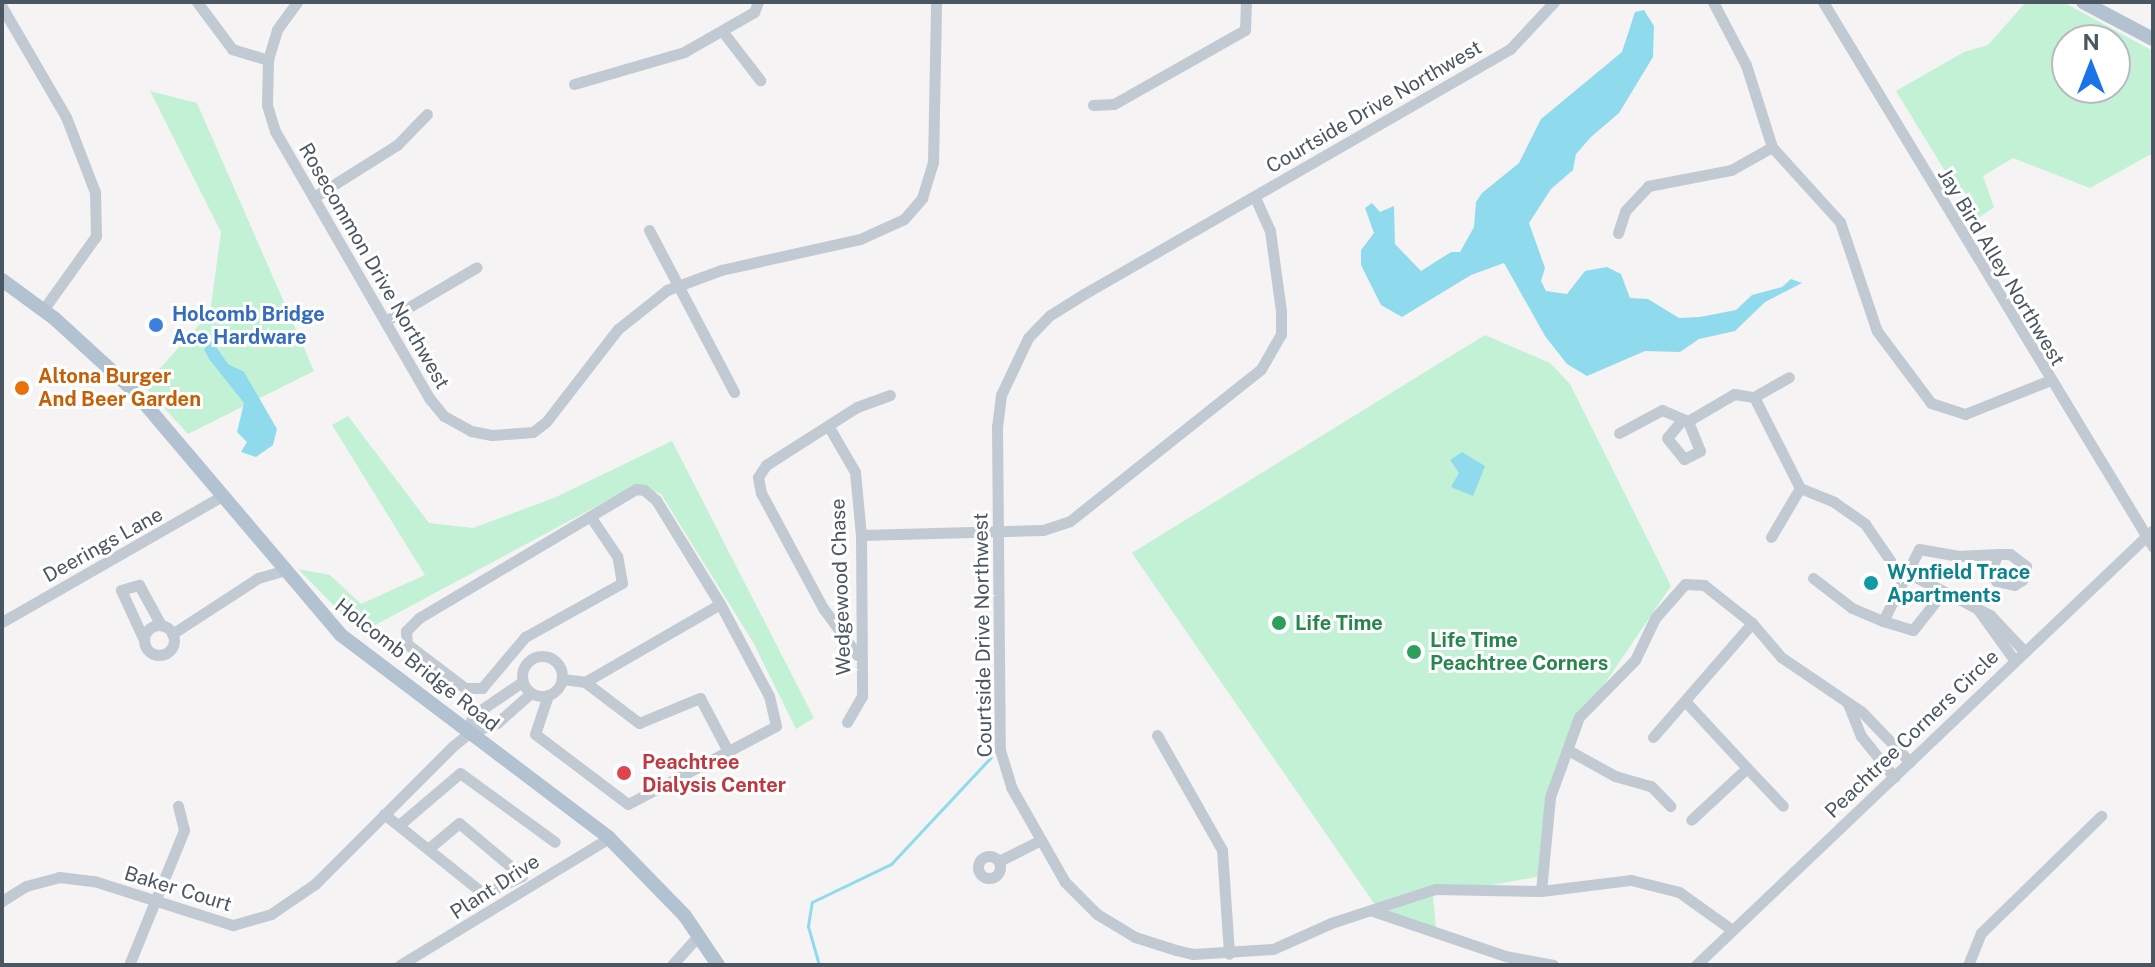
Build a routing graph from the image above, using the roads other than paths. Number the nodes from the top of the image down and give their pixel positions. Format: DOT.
graph roads {
  1 [pos="197,2"];
  2 [pos="297,2"];
  3 [pos="758,2"];
  4 [pos="936,2"];
  5 [pos="1246,2"];
  6 [pos="1554,2"];
  7 [pos="1713,2"];
  8 [pos="1823,2"];
  9 [pos="2083,2"];
  10 [pos="2,7"];
  11 [pos="723,32"];
  12 [pos="2153,39"];
  13 [pos="268,60"];
  14 [pos="760,80"];
  15 [pos="574,84"];
  16 [pos="1093,105"];
  17 [pos="427,114"];
  18 [pos="1772,147"];
  19 [pos="314,197"];
  20 [pos="1255,197"];
  21 [pos="649,230"];
  22 [pos="1618,233"];
  23 [pos="477,267"];
  24 [pos="2,280"];
  25 [pos="677,287"];
  26 [pos="43,310"];
  27 [pos="387,320"];
  28 [pos="1789,377"];
  29 [pos="2048,381"];
  30 [pos="734,392"];
  31 [pos="890,395"];
  32 [pos="1754,397"];
  33 [pos="829,427"];
  34 [pos="1619,433"];
  35 [pos="1800,488"];
  36 [pos="220,497"];
  37 [pos="590,516"];
  38 [pos="997,532"];
  39 [pos="861,535"];
  40 [pos="1771,537"];
  41 [pos="2151,538"];
  42 [pos="1998,554"];
  43 [pos="283,571"];
  44 [pos="1904,572"];
  45 [pos="1813,578"];
  46 [pos="1943,592"];
  47 [pos="720,604"];
  48 [pos="1977,608"];
  49 [pos="1883,621"];
  50 [pos="2,622"];
  51 [pos="1752,623"];
  52 [pos="161,625"];
  53 [pos="172,634"];
  54 [pos="525,637"];
  55 [pos="144,640"];
  56 [pos="2025,652"];
  57 [pos="538,655"];
  58 [pos="858,656"];
  59 [pos="2015,661"];
  60 [pos="562,679"];
  61 [pos="522,682"];
  62 [pos="585,682"];
  63 [pos="531,693"];
  64 [pos="548,695"];
  65 [pos="1685,701"];
  66 [pos="1848,703"];
  67 [pos="847,722"];
  68 [pos="469,733"];
  69 [pos="1157,735"];
  70 [pos="1653,737"];
  71 [pos="1568,750"];
  72 [pos="728,751"];
  73 [pos="1910,762"];
  74 [pos="1747,768"];
  75 [pos="1894,777"];
  76 [pos="178,806"];
  77 [pos="1670,806"];
  78 [pos="1783,806"];
  79 [pos="384,814"];
  80 [pos="2101,816"];
  81 [pos="1691,820"];
  82 [pos="399,825"];
  83 [pos="609,838"];
  84 [pos="1041,840"];
  85 [pos="555,842"];
  86 [pos="428,849"];
  87 [pos="999,861"];
  88 [pos="1541,891"];
  89 [pos="2,901"];
  90 [pos="155,902"];
  91 [pos="1373,911"];
  92 [pos="1732,930"];
  93 [pos="699,935"];
  94 [pos="1229,954"];
  95 [pos="1192,960"];
  96 [pos="129,965"];
  97 [pos="400,965"];
  98 [pos="672,965"];
  99 [pos="718,965"];
  100 [pos="1553,965"];
  101 [pos="1696,965"];
  102 [pos="1968,965"];
  1 -- 13 [label="street"];
  2 -- 13 [label="street, Rosecommon Drive Northwest"];
  3 -- 11 [label="street"];
  4 -- 25 [label="street, Rosecommon Drive Northwest"];
  5 -- 16 [label="street"];
  6 -- 20 [label="street, Courtside Drive Northwest"];
  7 -- 18 [label="street"];
  8 -- 29 [label="street, Jay Bird Alley Northwest"];
  9 -- 12 [label="main road"];
  10 -- 26 [label="street"];
  11 -- 14 [label="street"];
  11 -- 15 [label="street"];
  13 -- 19 [label="street, Rosecommon Drive Northwest"];
  17 -- 19 [label="street"];
  18 -- 22 [label="street"];
  18 -- 29 [label="street"];
  19 -- 27 [label="street, Rosecommon Drive Northwest"];
  20 -- 38 [label="street, Courtside Drive Northwest"];
  20 -- 38 [label="street"];
  21 -- 25 [label="street"];
  23 -- 27 [label="street"];
  24 -- 26 [label="main road, Holcomb Bridge Road"];
  25 -- 27 [label="street, Rosecommon Drive Northwest"];
  25 -- 30 [label="street"];
  26 -- 36 [label="main road, Holcomb Bridge Road"];
  28 -- 32 [label="street"];
  29 -- 41 [label="street, Jay Bird Alley Northwest"];
  31 -- 33 [label="street"];
  32 -- 34 [label="street"];
  32 -- 35 [label="street"];
  33 -- 39 [label="street, Wedgewood Chase"];
  33 -- 58 [label="street"];
  35 -- 40 [label="street"];
  35 -- 44 [label="street"];
  36 -- 43 [label="main road, Holcomb Bridge Road"];
  36 -- 50 [label="street, Deerings Lane"];
  37 -- 47 [label="street"];
  37 -- 54 [label="street"];
  37 -- 54 [label="street"];
  38 -- 39 [label="street"];
  38 -- 84 [label="street, Courtside Drive Northwest"];
  39 -- 58 [label="street, Wedgewood Chase"];
  41 -- 56 [label="street, Peachtree Corners Circle"];
  42 -- 44 [label="street"];
  43 -- 53 [label="street"];
  43 -- 68 [label="main road, Holcomb Bridge Road"];
  44 -- 46 [label="street"];
  44 -- 49 [label="street"];
  45 -- 49 [label="street"];
  46 -- 48 [label="street"];
  46 -- 49 [label="street"];
  47 -- 62 [label="street"];
  47 -- 72 [label="street"];
  48 -- 56 [label="street"];
  48 -- 59 [label="street"];
  51 -- 65 [label="street"];
  51 -- 66 [label="street"];
  51 -- 71 [label="street"];
  52 -- 53 [label="street"];
  52 -- 55 [label="street"];
  52 -- 55 [label="street"];
  53 -- 55 [label="street"];
  54 -- 57 [label="street"];
  56 -- 59 [label="street, Peachtree Corners Circle"];
  57 -- 60 [label="street"];
  57 -- 61 [label="street"];
  58 -- 67 [label="street, Wedgewood Chase"];
  59 -- 73 [label="street, Peachtree Corners Circle"];
  60 -- 62 [label="street"];
  60 -- 64 [label="street"];
  61 -- 63 [label="street"];
  61 -- 68 [label="street"];
  62 -- 72 [label="street"];
  63 -- 64 [label="street"];
  63 -- 68 [label="street"];
  64 -- 72 [label="street"];
  65 -- 70 [label="street"];
  65 -- 74 [label="street"];
  66 -- 73 [label="street"];
  66 -- 75 [label="street"];
  68 -- 79 [label="street, Baker Court"];
  68 -- 83 [label="main road, Holcomb Bridge Road"];
  69 -- 94 [label="street"];
  71 -- 77 [label="street"];
  71 -- 88 [label="street"];
  73 -- 75 [label="street, Peachtree Corners Circle"];
  74 -- 78 [label="street"];
  74 -- 81 [label="street"];
  75 -- 92 [label="street, Peachtree Corners Circle"];
  76 -- 90 [label="street"];
  79 -- 82 [label="street"];
  79 -- 90 [label="street, Baker Court"];
  80 -- 102 [label="street"];
  82 -- 85 [label="street"];
  82 -- 86 [label="street"];
  83 -- 93 [label="main road, Holcomb Bridge Road"];
  83 -- 97 [label="street, Plant Drive"];
  84 -- 87 [label="street"];
  84 -- 95 [label="street, Courtside Drive Northwest"];
  86 -- 86 [label="street"];
  88 -- 91 [label="street, Courtside Drive Northwest"];
  88 -- 92 [label="street, Courtside Drive Northwest"];
  89 -- 90 [label="street, Baker Court"];
  90 -- 96 [label="street"];
  91 -- 94 [label="street, Courtside Drive Northwest"];
  91 -- 100 [label="street"];
  92 -- 101 [label="street, Peachtree Corners Circle"];
  93 -- 98 [label="street"];
  93 -- 99 [label="main road, Holcomb Bridge Road"];
  94 -- 95 [label="street, Courtside Drive Northwest"];
}
